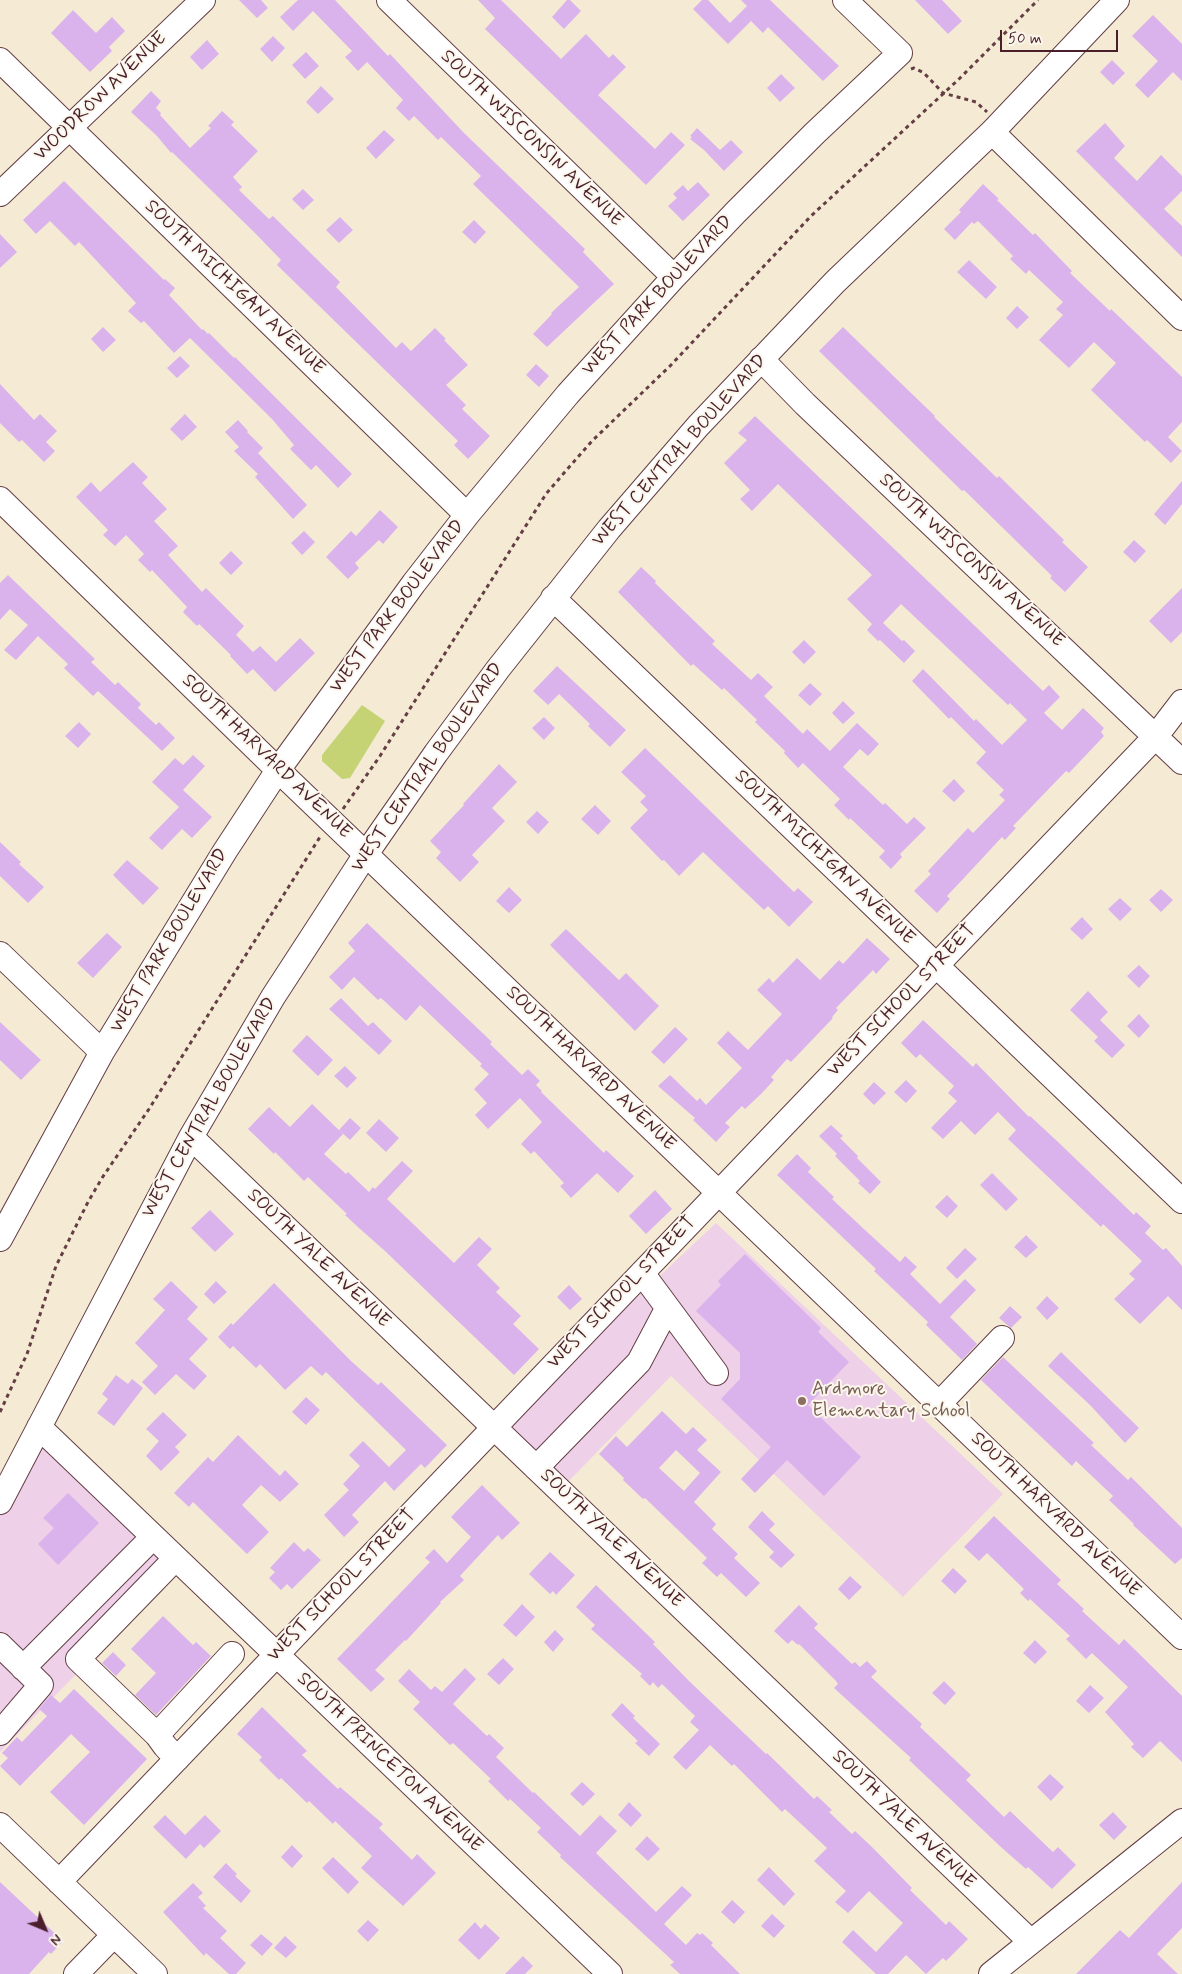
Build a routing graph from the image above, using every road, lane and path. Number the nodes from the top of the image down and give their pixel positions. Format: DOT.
graph roads {
  1 [pos="203,0"];
  2 [pos="389,0"];
  3 [pos="845,0"];
  4 [pos="1038,0"];
  5 [pos="1117,0"];
  6 [pos="0,60"];
  7 [pos="904,62"];
  8 [pos="942,93"];
  9 [pos="69,128"];
  10 [pos="995,128"];
  11 [pos="0,194"];
  12 [pos="674,277"];
  13 [pos="1182,318"];
  14 [pos="761,359"];
  15 [pos="0,499"];
  16 [pos="467,516"];
  17 [pos="553,598"];
  18 [pos="1182,702"];
  19 [pos="1156,736"];
  20 [pos="1182,762"];
  21 [pos="278,770"];
  22 [pos="339,814"];
  23 [pos="324,832"];
  24 [pos="366,854"];
  25 [pos="0,954"];
  26 [pos="936,965"];
  27 [pos="102,1052"];
  28 [pos="191,1137"];
  29 [pos="719,1192"];
  30 [pos="1182,1201"];
  31 [pos="0,1239"];
  32 [pos="642,1273"];
  33 [pos="667,1309"];
  34 [pos="1002,1338"];
  35 [pos="716,1373"];
  36 [pos="939,1404"];
  37 [pos="0,1412"];
  38 [pos="39,1427"];
  39 [pos="494,1427"];
  40 [pos="536,1468"];
  41 [pos="0,1502"];
  42 [pos="153,1537"];
  43 [pos="176,1558"];
  44 [pos="1182,1636"];
  45 [pos="0,1645"];
  46 [pos="232,1654"];
  47 [pos="277,1655"];
  48 [pos="23,1668"];
  49 [pos="0,1733"];
  50 [pos="157,1735"];
  51 [pos="177,1758"];
  52 [pos="1182,1821"];
  53 [pos="0,1825"];
  54 [pos="59,1882"];
  55 [pos="114,1935"];
  56 [pos="1031,1942"];
  57 [pos="146,1971"];
  58 [pos="76,1974"];
  59 [pos="610,1974"];
  60 [pos="990,1974"];
  1 -- 9 [label="street, WOODROW AVENUE"];
  2 -- 12 [label="street, SOUTH WISCONSIN AVENUE"];
  3 -- 7 [label="street"];
  4 -- 8 [label="path"];
  5 -- 10 [label="street, WEST CENTRAL BOULEVARD"];
  6 -- 9 [label="street, SOUTH MICHIGAN AVENUE"];
  7 -- 8 [label="path"];
  7 -- 12 [label="street, WEST PARK BOULEVARD"];
  8 -- 10 [label="path"];
  8 -- 22 [label="path"];
  9 -- 11 [label="street, WOODROW AVENUE"];
  9 -- 16 [label="street, SOUTH MICHIGAN AVENUE"];
  10 -- 13 [label="street"];
  10 -- 14 [label="street, WEST CENTRAL BOULEVARD"];
  12 -- 16 [label="street, WEST PARK BOULEVARD"];
  14 -- 17 [label="street, WEST CENTRAL BOULEVARD"];
  14 -- 19 [label="street, SOUTH WISCONSIN AVENUE"];
  15 -- 21 [label="street, SOUTH HARVARD AVENUE"];
  16 -- 21 [label="street, WEST PARK BOULEVARD"];
  17 -- 24 [label="street, WEST CENTRAL BOULEVARD"];
  17 -- 26 [label="street, SOUTH MICHIGAN AVENUE"];
  18 -- 19 [label="street, WEST SCHOOL STREET"];
  19 -- 20 [label="street, SOUTH WISCONSIN AVENUE"];
  19 -- 26 [label="street, WEST SCHOOL STREET"];
  21 -- 24 [label="street, SOUTH HARVARD AVENUE"];
  21 -- 27 [label="street, WEST PARK BOULEVARD"];
  23 -- 37 [label="path"];
  24 -- 28 [label="street, WEST CENTRAL BOULEVARD"];
  24 -- 29 [label="street, SOUTH HARVARD AVENUE"];
  25 -- 27 [label="street"];
  26 -- 29 [label="street, WEST SCHOOL STREET"];
  26 -- 30 [label="street, SOUTH MICHIGAN AVENUE"];
  27 -- 31 [label="street, WEST PARK BOULEVARD"];
  28 -- 38 [label="street, WEST CENTRAL BOULEVARD"];
  28 -- 39 [label="street, SOUTH YALE AVENUE"];
  29 -- 32 [label="street, WEST SCHOOL STREET"];
  29 -- 36 [label="street, SOUTH HARVARD AVENUE"];
  32 -- 33 [label="street"];
  32 -- 39 [label="street, WEST SCHOOL STREET"];
  33 -- 35 [label="street"];
  33 -- 40 [label="street"];
  34 -- 36 [label="street"];
  36 -- 44 [label="street, SOUTH HARVARD AVENUE"];
  38 -- 41 [label="street, WEST CENTRAL BOULEVARD"];
  38 -- 42 [label="street, SOUTH PRINCETON AVENUE"];
  39 -- 40 [label="street, SOUTH YALE AVENUE"];
  39 -- 47 [label="street, WEST SCHOOL STREET"];
  40 -- 56 [label="street, SOUTH YALE AVENUE"];
  42 -- 43 [label="street, SOUTH PRINCETON AVENUE"];
  42 -- 48 [label="street"];
  43 -- 47 [label="street, SOUTH PRINCETON AVENUE"];
  43 -- 50 [label="street"];
  45 -- 48 [label="street"];
  46 -- 50 [label="street"];
  47 -- 51 [label="street, WEST SCHOOL STREET"];
  47 -- 59 [label="street, SOUTH PRINCETON AVENUE"];
  48 -- 49 [label="street"];
  50 -- 51 [label="street"];
  51 -- 54 [label="street, WEST SCHOOL STREET"];
  52 -- 56 [label="street"];
  53 -- 54 [label="street"];
  54 -- 55 [label="street"];
  55 -- 57 [label="street"];
  55 -- 58 [label="street"];
  56 -- 60 [label="street"];
}
